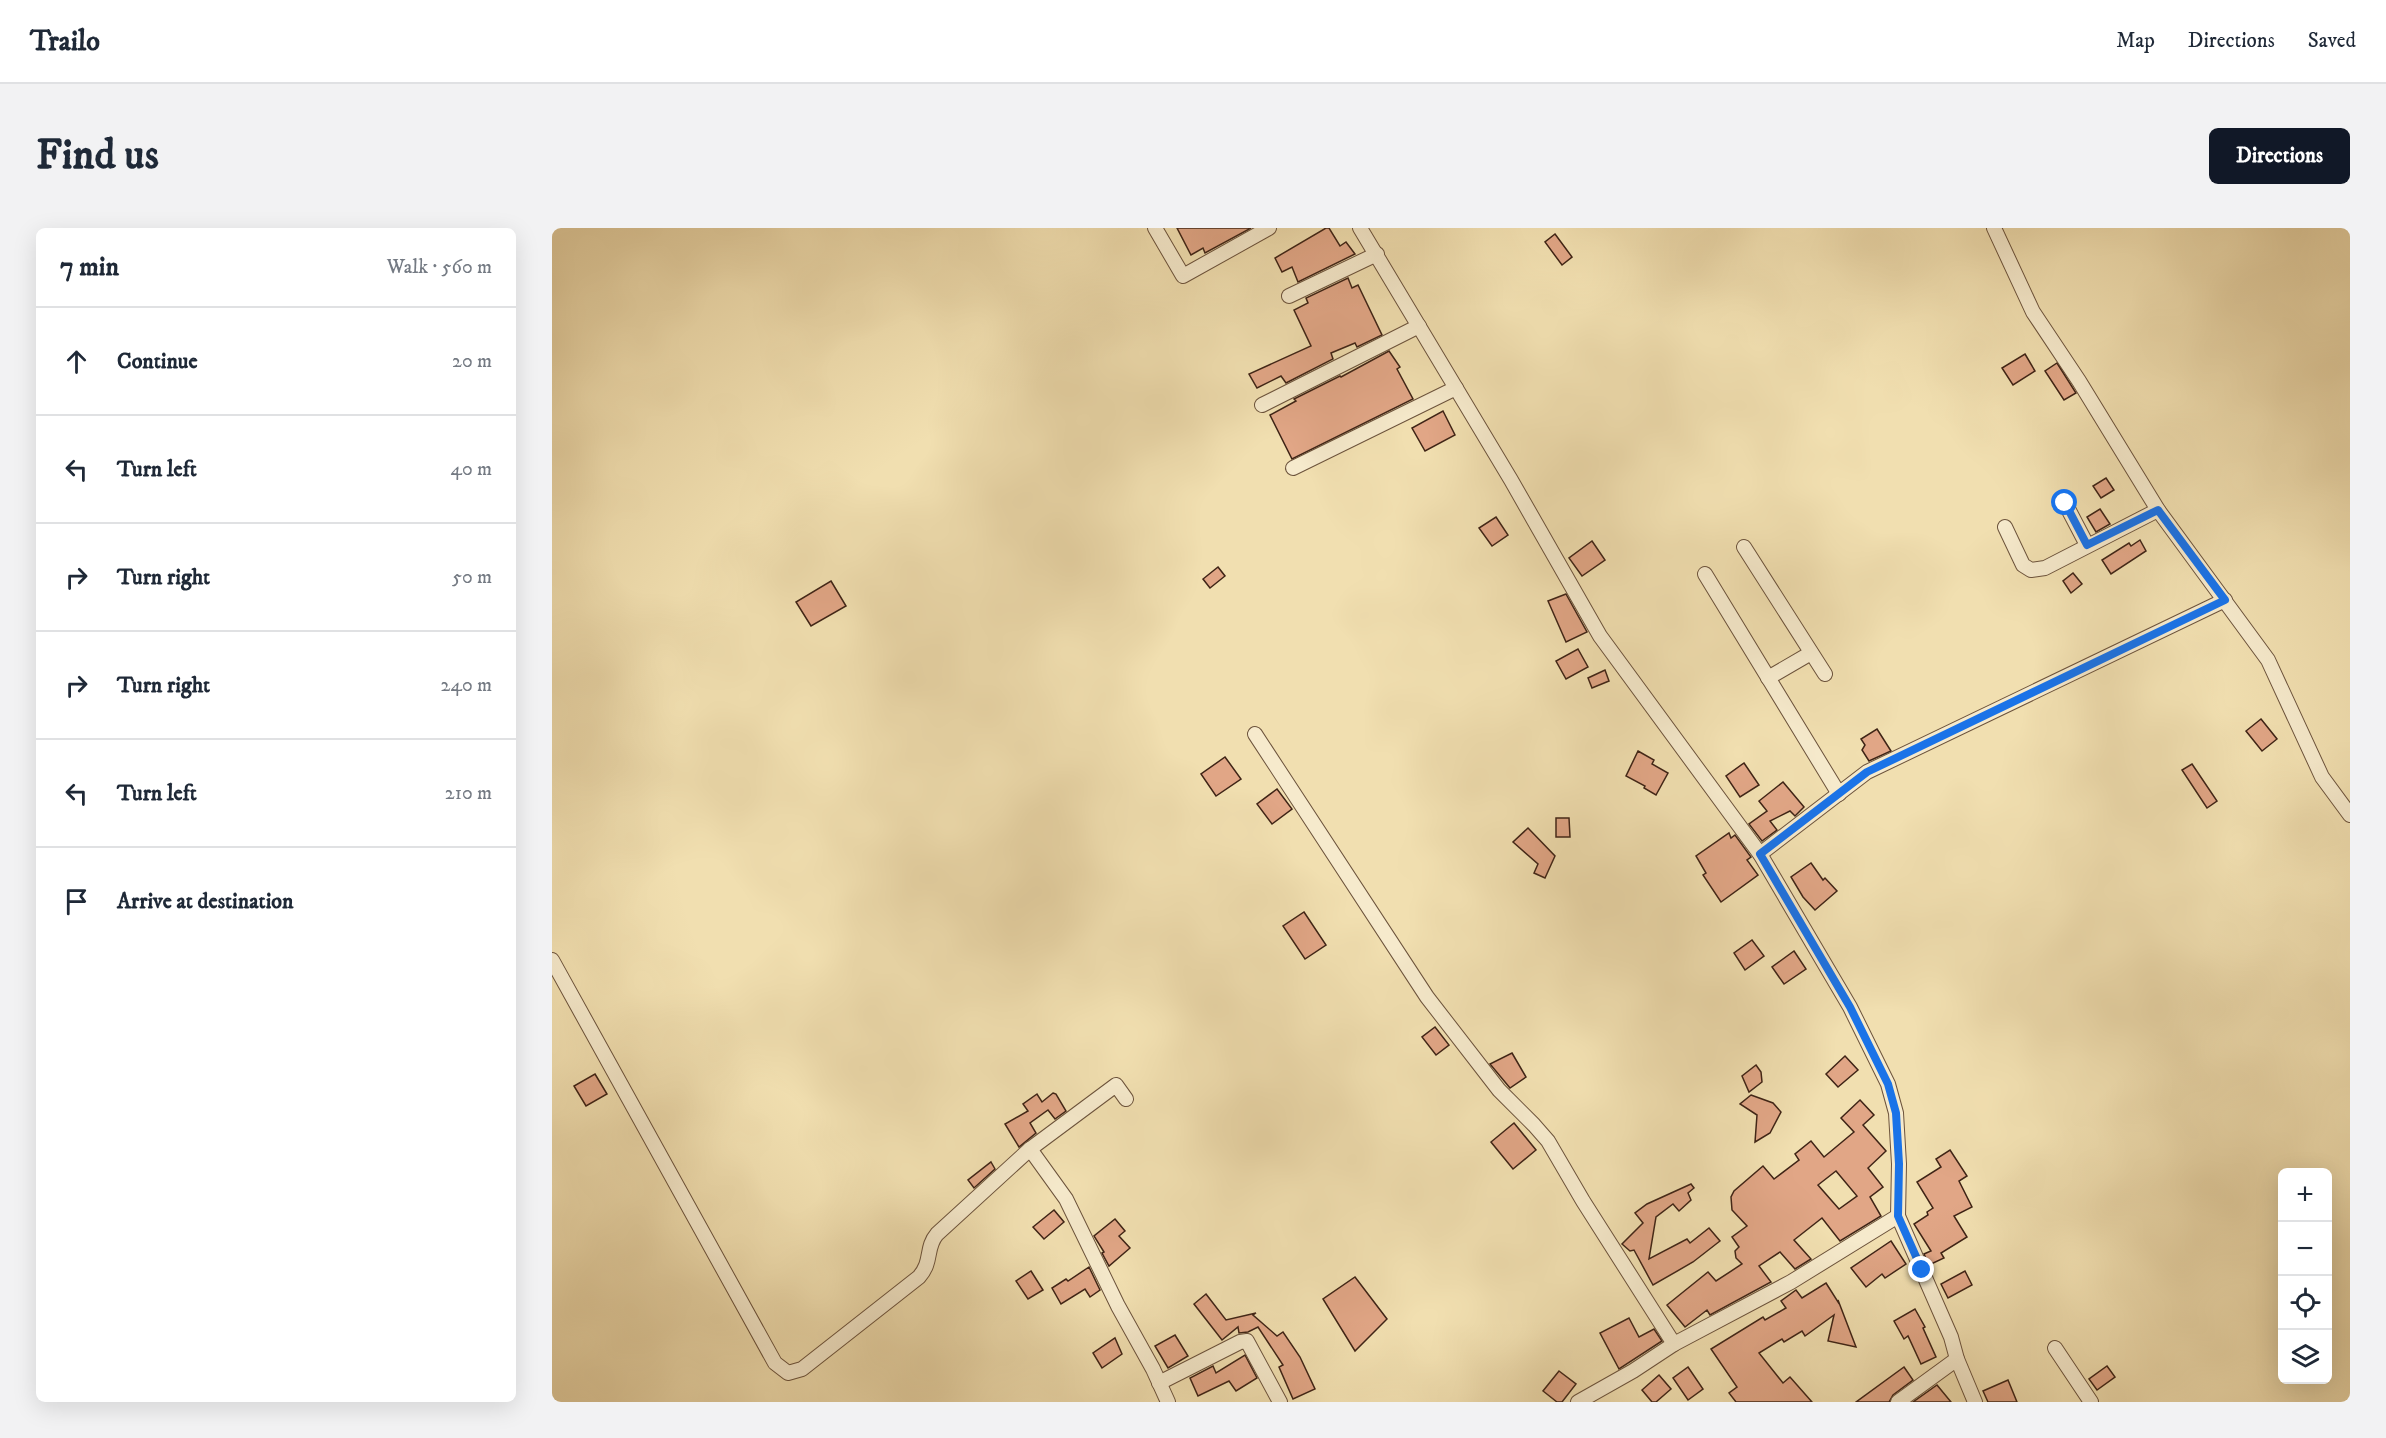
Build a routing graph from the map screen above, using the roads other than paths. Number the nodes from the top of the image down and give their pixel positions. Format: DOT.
graph roads {
  1 [pos="1155,228"];
  2 [pos="1269,228"];
  3 [pos="1360,228"];
  4 [pos="1994,228"];
  5 [pos="1377,254"];
  6 [pos="1289,296"];
  7 [pos="1419,326"];
  8 [pos="1456,388"];
  9 [pos="1262,405"];
  10 [pos="1293,468"];
  11 [pos="2065,503"];
  12 [pos="2158,510"];
  13 [pos="2005,527"];
  14 [pos="2087,545"];
  15 [pos="1744,547"];
  16 [pos="1705,574"];
  17 [pos="2225,600"];
  18 [pos="1811,652"];
  19 [pos="1825,674"];
  20 [pos="1768,678"];
  21 [pos="1255,734"];
  22 [pos="1839,794"];
  23 [pos="2350,815"];
  24 [pos="1760,854"];
  25 [pos="552,960"];
  26 [pos="1126,1099"];
  27 [pos="1030,1149"];
  28 [pos="1898,1216"];
  29 [pos="1674,1344"];
  30 [pos="2055,1348"];
  31 [pos="1957,1359"];
  32 [pos="1159,1383"];
  33 [pos="1168,1402"];
  34 [pos="1280,1402"];
  35 [pos="1578,1402"];
  36 [pos="1898,1402"];
  37 [pos="1975,1402"];
  38 [pos="2091,1402"];
  1 -- 2 [label="street"];
  3 -- 5 [label="street"];
  4 -- 12 [label="street"];
  5 -- 6 [label="street"];
  5 -- 7 [label="street"];
  7 -- 8 [label="street"];
  7 -- 9 [label="street"];
  8 -- 10 [label="street"];
  8 -- 24 [label="street"];
  11 -- 14 [label="street"];
  12 -- 14 [label="street"];
  12 -- 17 [label="street"];
  13 -- 14 [label="street"];
  15 -- 18 [label="street"];
  16 -- 20 [label="street"];
  17 -- 22 [label="street"];
  17 -- 23 [label="street"];
  18 -- 19 [label="street"];
  18 -- 20 [label="street"];
  20 -- 22 [label="street"];
  21 -- 29 [label="street"];
  22 -- 24 [label="street"];
  24 -- 28 [label="street"];
  25 -- 27 [label="street"];
  26 -- 27 [label="street"];
  27 -- 32 [label="street"];
  28 -- 29 [label="street"];
  28 -- 31 [label="street"];
  29 -- 35 [label="street"];
  30 -- 38 [label="street"];
  31 -- 36 [label="street"];
  31 -- 37 [label="street"];
  32 -- 33 [label="street"];
  32 -- 34 [label="street"];
}
